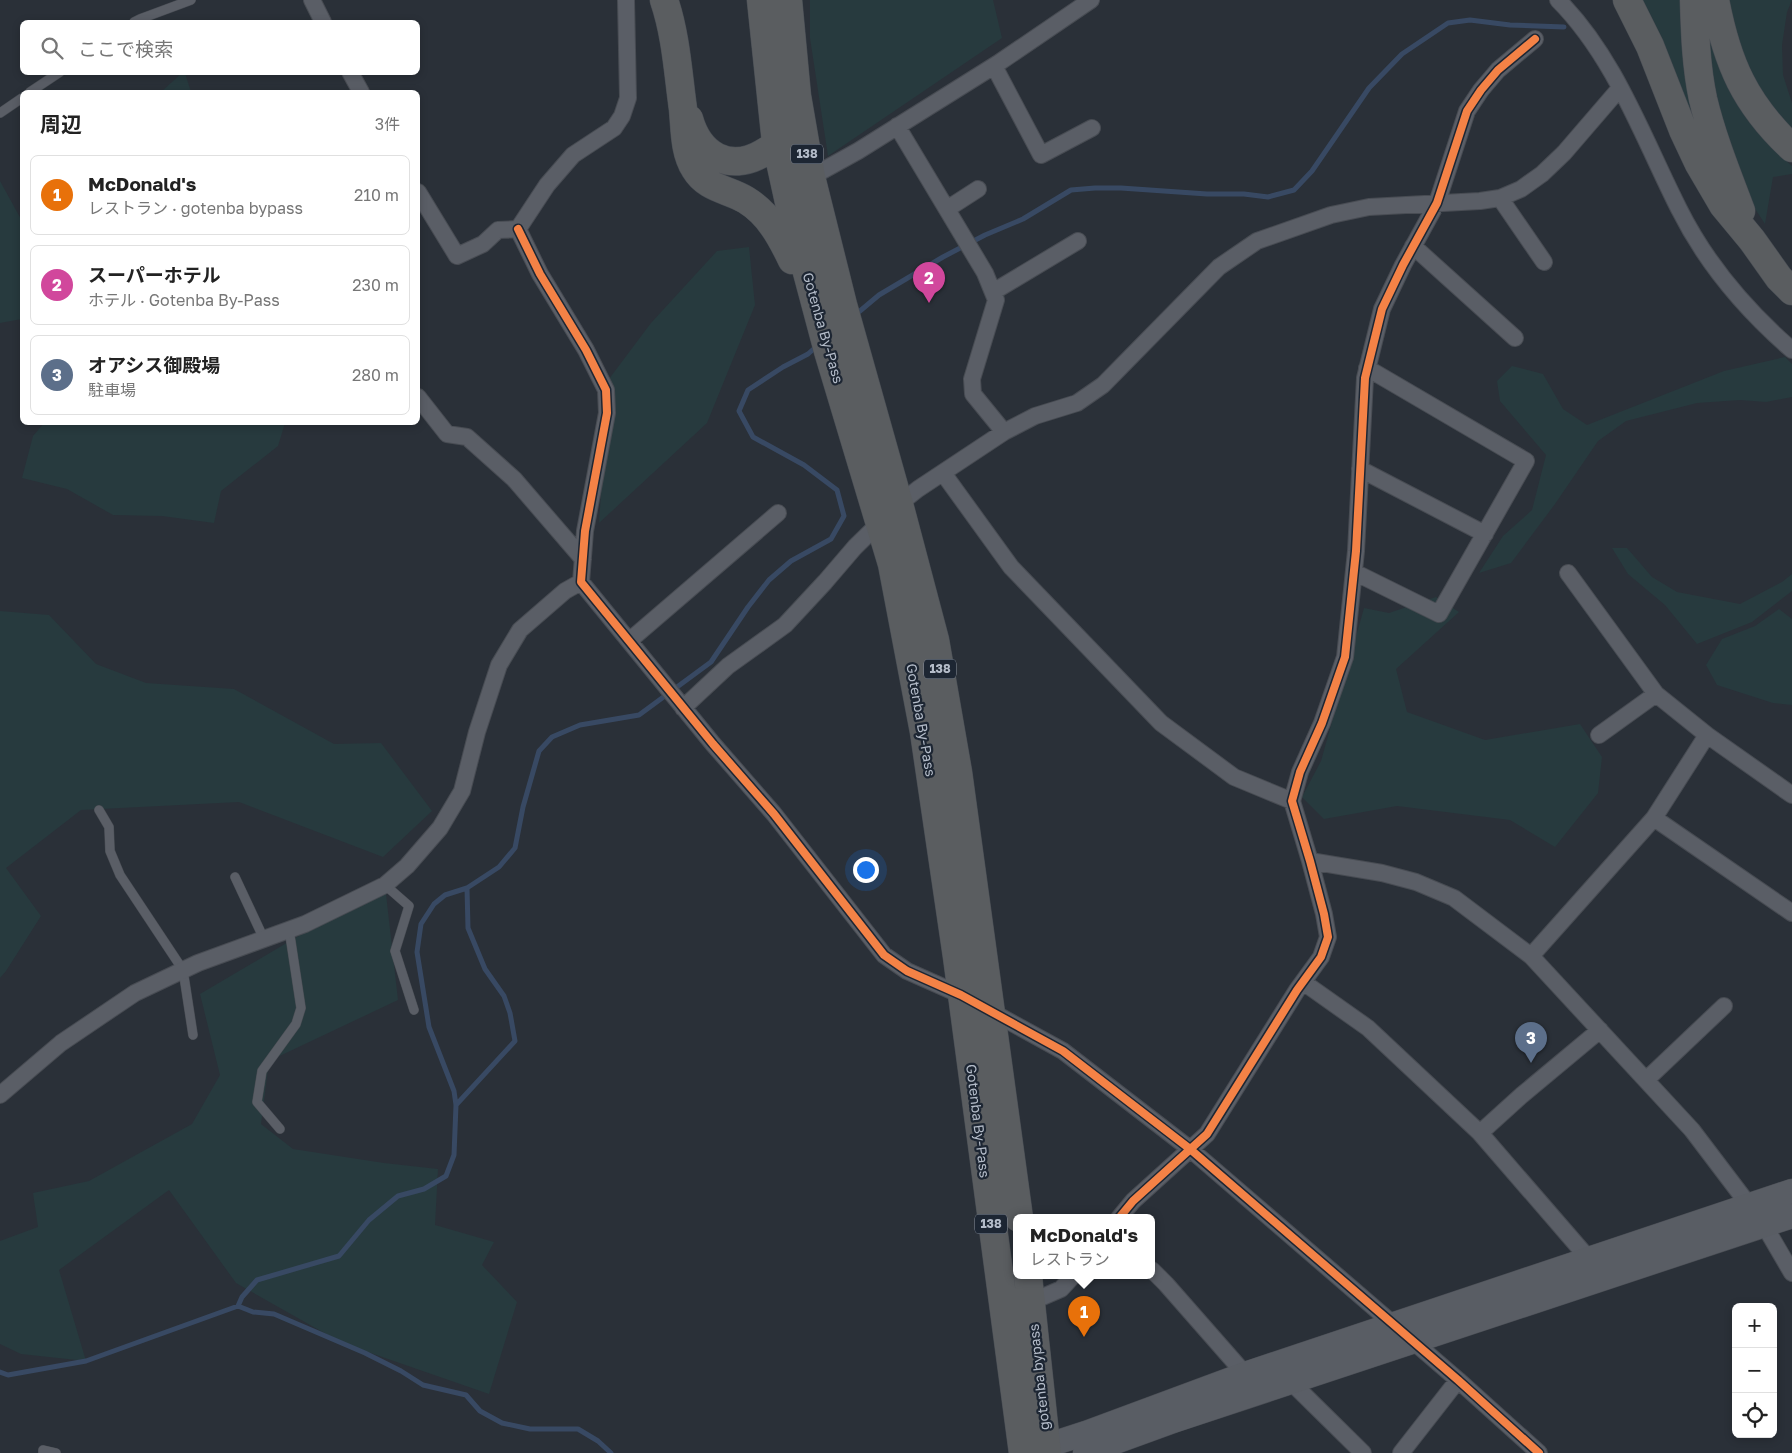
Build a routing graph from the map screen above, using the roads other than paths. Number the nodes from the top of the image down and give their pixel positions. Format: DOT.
graph roads {
  1 [pos="191,0"];
  2 [pos="312,0"];
  3 [pos="626,0"];
  4 [pos="664,0"];
  5 [pos="761,0"];
  6 [pos="786,0"];
  7 [pos="1091,0"];
  8 [pos="1558,0"];
  9 [pos="1626,0"];
  10 [pos="1694,0"];
  11 [pos="1715,0"];
  12 [pos="138,20"];
  13 [pos="322,20"];
  14 [pos="1535,39"];
  15 [pos="994,66"];
  16 [pos="56,75"];
  17 [pos="352,75"];
  18 [pos="680,82"];
  19 [pos="1620,88"];
  20 [pos="33,90"];
  21 [pos="360,90"];
  22 [pos="20,99"];
  23 [pos="0,113"];
  24 [pos="897,126"];
  25 [pos="1092,128"];
  26 [pos="776,143"];
  27 [pos="1792,148"];
  28 [pos="811,177"];
  29 [pos="978,189"];
  30 [pos="420,195"];
  31 [pos="1500,198"];
  32 [pos="1437,203"];
  33 [pos="947,209"];
  34 [pos="518,229"];
  35 [pos="1752,240"];
  36 [pos="1078,241"];
  37 [pos="1413,246"];
  38 [pos="1544,262"];
  39 [pos="993,292"];
  40 [pos="1792,292"];
  41 [pos="821,320"];
  42 [pos="1515,338"];
  43 [pos="1792,350"];
  44 [pos="1367,368"];
  45 [pos="420,400"];
  46 [pos="1004,432"];
  47 [pos="1360,469"];
  48 [pos="942,473"];
  49 [pos="899,504"];
  50 [pos="778,513"];
  51 [pos="880,524"];
  52 [pos="1485,534"];
  53 [pos="583,559"];
  54 [pos="1354,572"];
  55 [pos="1568,573"];
  56 [pos="581,582"];
  57 [pos="629,641"];
  58 [pos="1656,694"];
  59 [pos="683,708"];
  60 [pos="1599,735"];
  61 [pos="1707,735"];
  62 [pos="1792,795"];
  63 [pos="1292,801"];
  64 [pos="100,810"];
  65 [pos="1654,818"];
  66 [pos="1310,861"];
  67 [pos="235,877"];
  68 [pos="385,885"];
  69 [pos="1792,913"];
  70 [pos="289,929"];
  71 [pos="264,939"];
  72 [pos="1531,956"];
  73 [pos="183,970"];
  74 [pos="1303,982"];
  75 [pos="961,995"];
  76 [pos="1724,1006"];
  77 [pos="414,1010"];
  78 [pos="991,1012"];
  79 [pos="1600,1030"];
  80 [pos="193,1035"];
  81 [pos="1646,1080"];
  82 [pos="0,1095"];
  83 [pos="280,1129"];
  84 [pos="1480,1133"];
  85 [pos="1190,1149"];
  86 [pos="1792,1191"];
  87 [pos="1749,1205"];
  88 [pos="1018,1214"];
  89 [pos="1122,1214"];
  90 [pos="1792,1216"];
  91 [pos="1764,1225"];
  92 [pos="1589,1259"];
  93 [pos="1155,1273"];
  94 [pos="1792,1273"];
  95 [pos="1070,1279"];
  96 [pos="1029,1289"];
  97 [pos="1392,1325"];
  98 [pos="1412,1341"];
  99 [pos="1246,1374"];
  100 [pos="1458,1380"];
  101 [pos="1291,1382"];
  102 [pos="1037,1451"];
  103 [pos="43,1453"];
  104 [pos="56,1453"];
  105 [pos="1085,1453"];
  106 [pos="1364,1453"];
  107 [pos="1401,1453"];
  108 [pos="1539,1453"];
  1 -- 12 [label="lane"];
  2 -- 13 [label="street"];
  3 -- 34 [label="street"];
  4 -- 18 [label="highway"];
  5 -- 26 [label="highway, Gotenba By-Pass / 138"];
  6 -- 26 [label="highway"];
  6 -- 28 [label="highway, Gotenba By-Pass / 138"];
  7 -- 15 [label="street"];
  8 -- 19 [label="street"];
  9 -- 35 [label="highway"];
  10 -- 35 [label="highway"];
  11 -- 27 [label="highway"];
  14 -- 32 [label="street"];
  15 -- 24 [label="street"];
  15 -- 25 [label="street"];
  16 -- 20 [label="lane"];
  17 -- 21 [label="street"];
  18 -- 26 [label="highway"];
  18 -- 41 [label="highway"];
  19 -- 31 [label="street"];
  19 -- 43 [label="street"];
  22 -- 23 [label="lane"];
  24 -- 28 [label="street"];
  24 -- 33 [label="street"];
  26 -- 41 [label="highway, Gotenba By-Pass / 138"];
  28 -- 49 [label="highway, Gotenba By-Pass / 138"];
  29 -- 33 [label="street"];
  30 -- 34 [label="street"];
  31 -- 32 [label="street"];
  31 -- 38 [label="street"];
  32 -- 37 [label="street"];
  32 -- 46 [label="street"];
  33 -- 39 [label="street"];
  34 -- 53 [label="street"];
  35 -- 40 [label="highway"];
  36 -- 39 [label="street"];
  37 -- 42 [label="street"];
  37 -- 44 [label="street"];
  39 -- 46 [label="street"];
  41 -- 51 [label="highway, Gotenba By-Pass / 138"];
  44 -- 47 [label="street"];
  44 -- 52 [label="street"];
  45 -- 53 [label="street"];
  46 -- 48 [label="street"];
  47 -- 52 [label="street"];
  47 -- 54 [label="street"];
  48 -- 49 [label="street"];
  48 -- 63 [label="street"];
  49 -- 51 [label="street"];
  49 -- 78 [label="highway, Gotenba By-Pass / 138"];
  50 -- 57 [label="street"];
  51 -- 59 [label="street"];
  51 -- 75 [label="highway, Gotenba By-Pass / 138"];
  52 -- 54 [label="street"];
  53 -- 56 [label="street"];
  54 -- 63 [label="street"];
  55 -- 58 [label="street"];
  56 -- 57 [label="street"];
  56 -- 68 [label="street"];
  57 -- 59 [label="street"];
  58 -- 60 [label="street"];
  58 -- 61 [label="street"];
  59 -- 75 [label="street"];
  61 -- 62 [label="street"];
  61 -- 65 [label="street"];
  63 -- 66 [label="street"];
  64 -- 73 [label="lane"];
  65 -- 69 [label="street"];
  65 -- 72 [label="street"];
  66 -- 72 [label="street"];
  66 -- 74 [label="street"];
  67 -- 71 [label="lane"];
  68 -- 70 [label="street"];
  68 -- 77 [label="lane"];
  70 -- 71 [label="street"];
  70 -- 83 [label="lane"];
  71 -- 73 [label="street"];
  72 -- 79 [label="street"];
  73 -- 80 [label="lane"];
  73 -- 82 [label="street"];
  74 -- 84 [label="street"];
  74 -- 85 [label="street"];
  75 -- 78 [label="street"];
  75 -- 102 [label="highway, Gotenba By-Pass / 138"];
  76 -- 81 [label="street"];
  78 -- 85 [label="street"];
  78 -- 88 [label="highway, Gotenba By-Pass / 138"];
  79 -- 81 [label="street"];
  79 -- 84 [label="street"];
  81 -- 87 [label="street"];
  84 -- 92 [label="street"];
  85 -- 89 [label="street"];
  85 -- 97 [label="street"];
  86 -- 87 [label="street"];
  87 -- 91 [label="street"];
  87 -- 92 [label="street"];
  90 -- 91 [label="street"];
  91 -- 94 [label="street"];
  91 -- 98 [label="street"];
  92 -- 97 [label="street"];
  93 -- 99 [label="street"];
  95 -- 96 [label="street"];
  96 -- 102 [label="highway, gotenba bypass"];
  97 -- 98 [label="street"];
  97 -- 99 [label="street"];
  98 -- 100 [label="street"];
  98 -- 101 [label="street"];
  99 -- 102 [label="street"];
  100 -- 107 [label="street"];
  100 -- 108 [label="street"];
  101 -- 105 [label="street"];
  101 -- 106 [label="street"];
  103 -- 104 [label="lane"];
}
